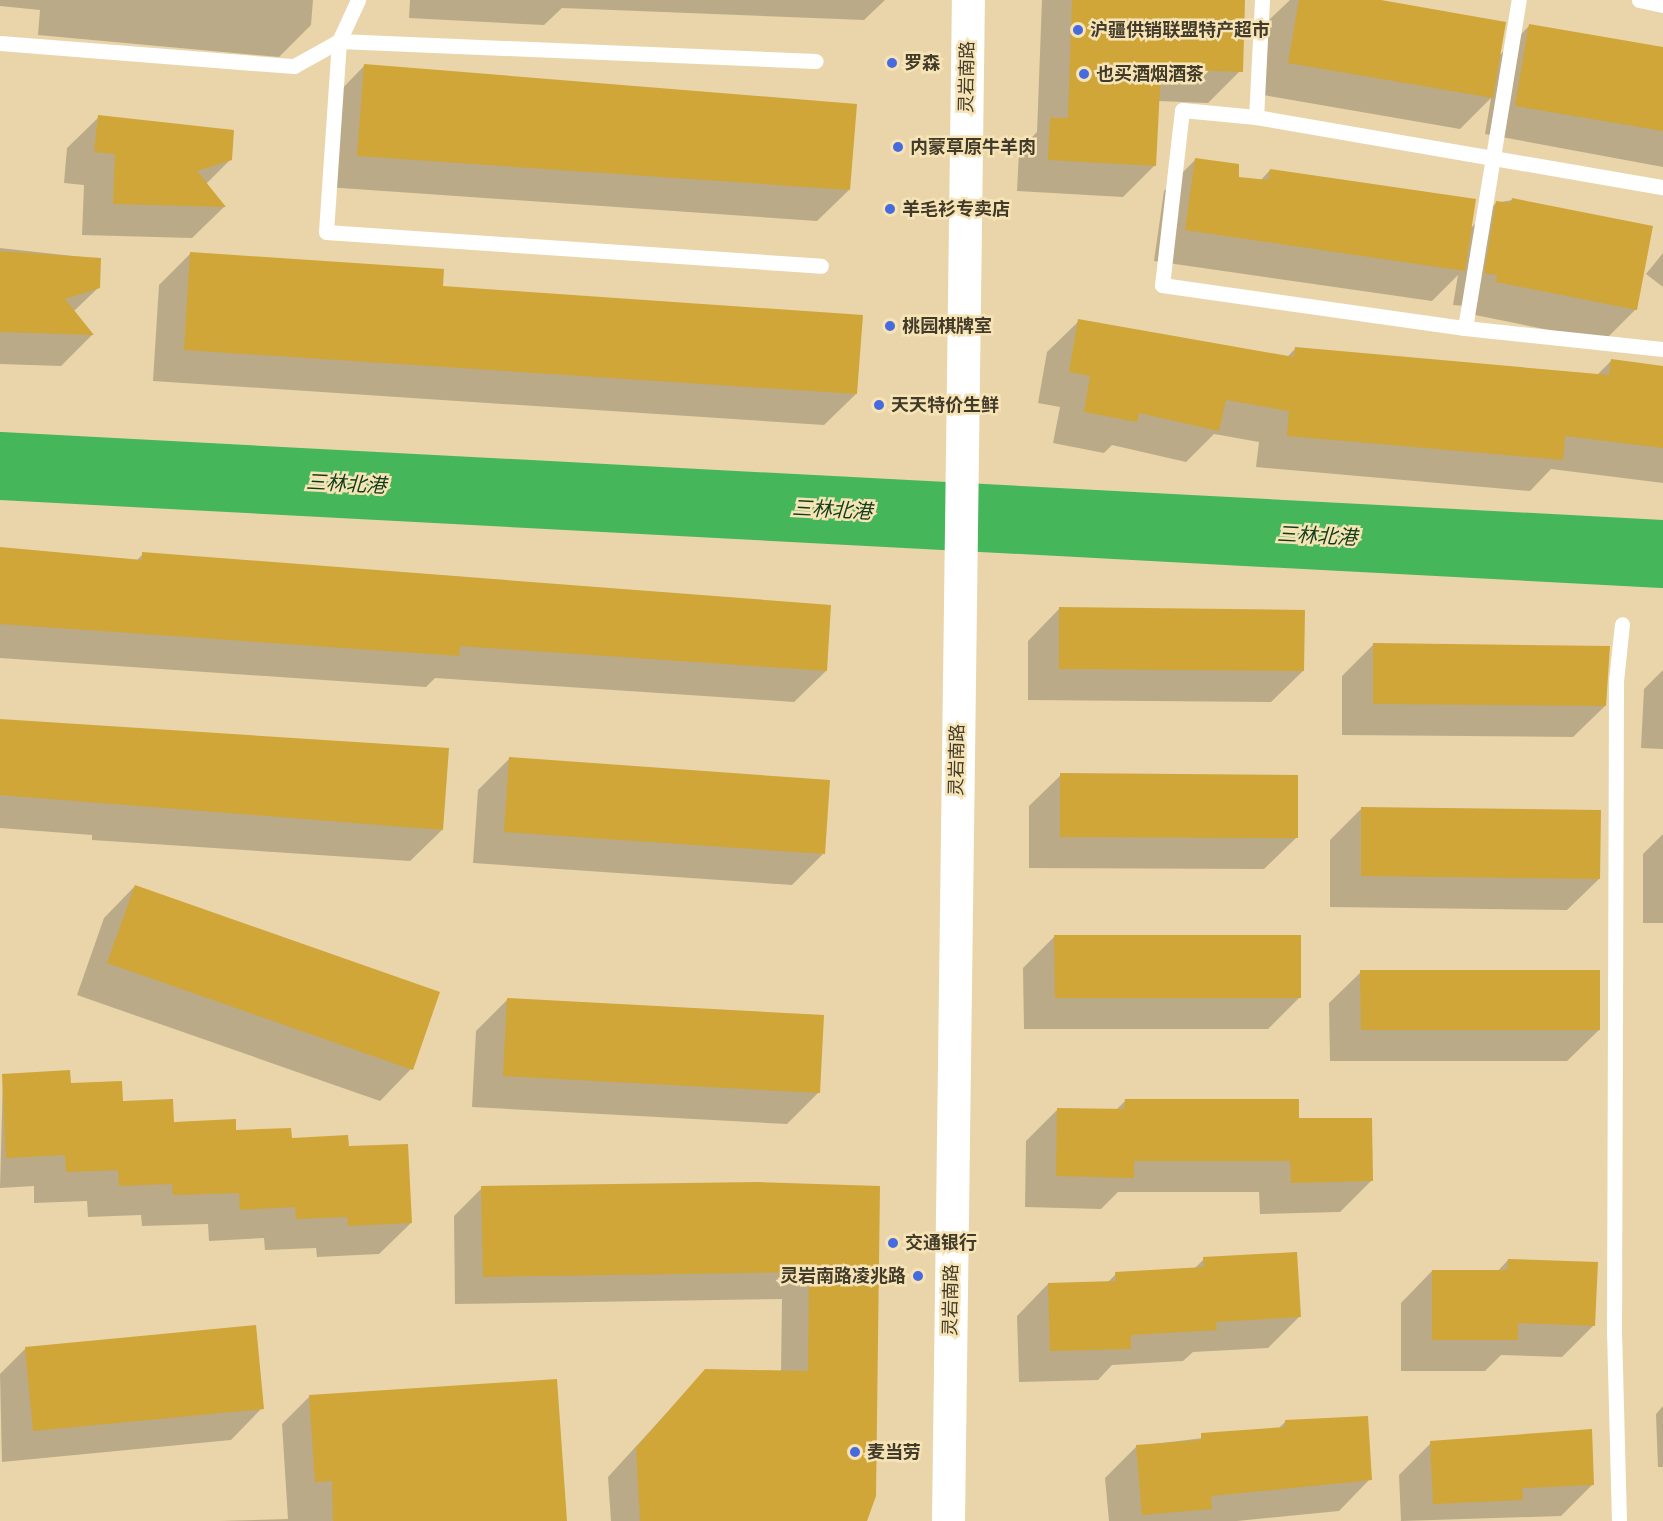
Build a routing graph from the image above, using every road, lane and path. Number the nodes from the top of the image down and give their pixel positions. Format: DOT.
graph roads {
  1 [pos="357,0"];
  2 [pos="968,0"];
  3 [pos="1262,0"];
  4 [pos="1519,0"];
  5 [pos="1639,0"];
  6 [pos="1663,5"];
  7 [pos="339,41"];
  8 [pos="0,43"];
  9 [pos="816,61"];
  10 [pos="1257,117"];
  11 [pos="1489,159"];
  12 [pos="1663,187"];
  13 [pos="821,266"];
  14 [pos="1465,328"];
  15 [pos="1663,349"];
  16 [pos="1622,624"];
  17 [pos="948,1521"];
  18 [pos="1619,1521"];
  1 -- 7 [label="lane"];
  2 -- 17 [label="street, 灵岩南路"];
  3 -- 10 [label="lane"];
  4 -- 11 [label="lane"];
  5 -- 6 [label="lane"];
  7 -- 8 [label="lane"];
  7 -- 9 [label="lane"];
  7 -- 13 [label="lane"];
  10 -- 11 [label="lane"];
  10 -- 14 [label="lane"];
  11 -- 12 [label="lane"];
  11 -- 14 [label="lane"];
  14 -- 15 [label="lane"];
  16 -- 18 [label="lane"];
}
